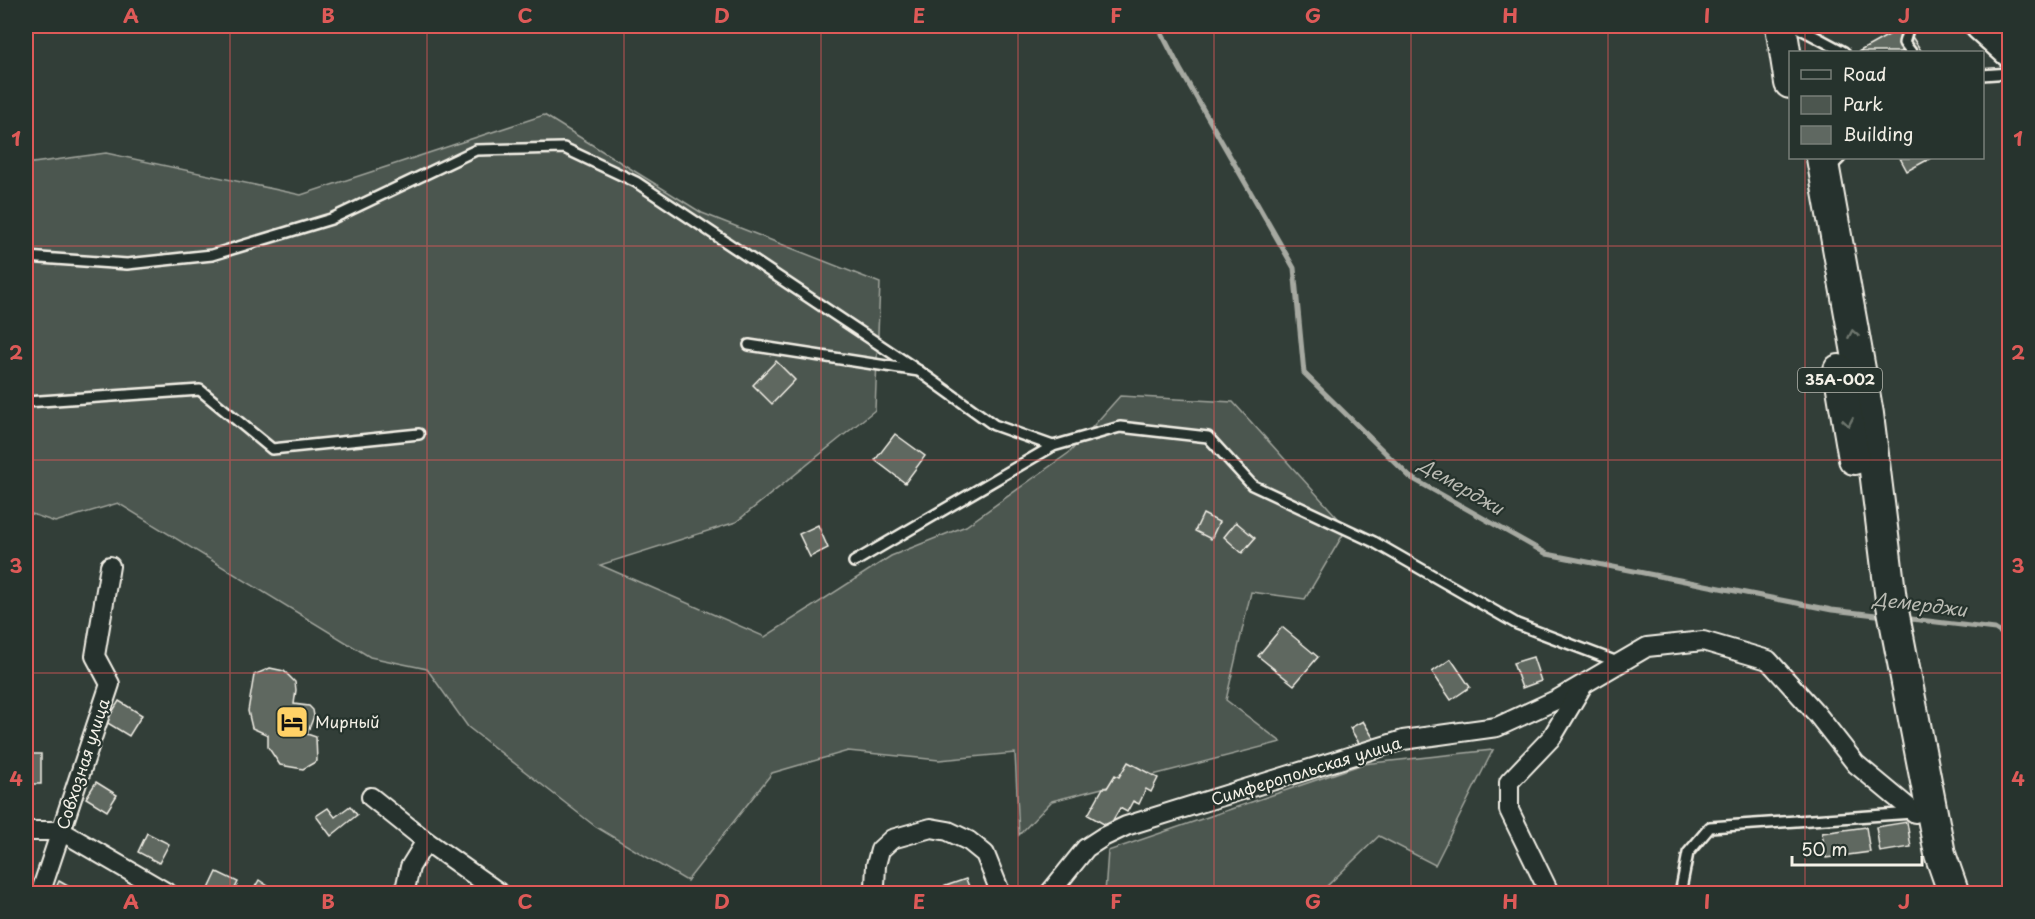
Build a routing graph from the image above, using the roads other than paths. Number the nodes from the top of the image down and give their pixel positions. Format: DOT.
graph roads {
  1 [pos="1909,26"];
  2 [pos="1980,26"];
  3 [pos="1796,33"];
  4 [pos="1794,51"];
  5 [pos="1841,51"];
  6 [pos="1910,51"];
  7 [pos="2010,53"];
  8 [pos="2010,73"];
  9 [pos="1984,75"];
  10 [pos="1822,161"];
  11 [pos="26,257"];
  12 [pos="749,345"];
  13 [pos="919,371"];
  14 [pos="26,402"];
  15 [pos="419,434"];
  16 [pos="1053,446"];
  17 [pos="854,562"];
  18 [pos="110,566"];
  19 [pos="1890,632"];
  20 [pos="1620,663"];
  21 [pos="1583,684"];
  22 [pos="371,797"];
  23 [pos="1915,813"];
  24 [pos="26,831"];
  25 [pos="62,831"];
  26 [pos="426,842"];
  27 [pos="875,886"];
  28 [pos="40,894"];
  29 [pos="169,894"];
  30 [pos="404,894"];
  31 [pos="501,894"];
  32 [pos="1001,894"];
  33 [pos="1049,894"];
  34 [pos="1550,894"];
  35 [pos="1680,894"];
  36 [pos="1936,894"];
  37 [pos="1954,894"];
  1 -- 6 [label="lane"];
  2 -- 7 [label="main road"];
  3 -- 4 [label="highway"];
  3 -- 5 [label="lane"];
  8 -- 9 [label="lane"];
  10 -- 19 [label="highway, 35А-002"];
  11 -- 13 [label="lane"];
  12 -- 13 [label="lane"];
  13 -- 16 [label="lane"];
  14 -- 15 [label="lane"];
  16 -- 17 [label="lane"];
  16 -- 20 [label="lane"];
  18 -- 25 [label="street, Совхозная улица"];
  19 -- 23 [label="highway, 35А-002"];
  19 -- 37 [label="highway, 35А-002"];
  20 -- 21 [label="street, Симферопольская улица"];
  20 -- 23 [label="street, Симферопольская улица"];
  21 -- 33 [label="street, Симферопольская улица"];
  21 -- 34 [label="street"];
  22 -- 26 [label="street"];
  23 -- 35 [label="lane"];
  23 -- 36 [label="highway, 35А-002"];
  24 -- 25 [label="street"];
  25 -- 28 [label="street, Совхозная улица"];
  25 -- 29 [label="street"];
  26 -- 30 [label="street"];
  26 -- 31 [label="street"];
  27 -- 32 [label="street"];
}
